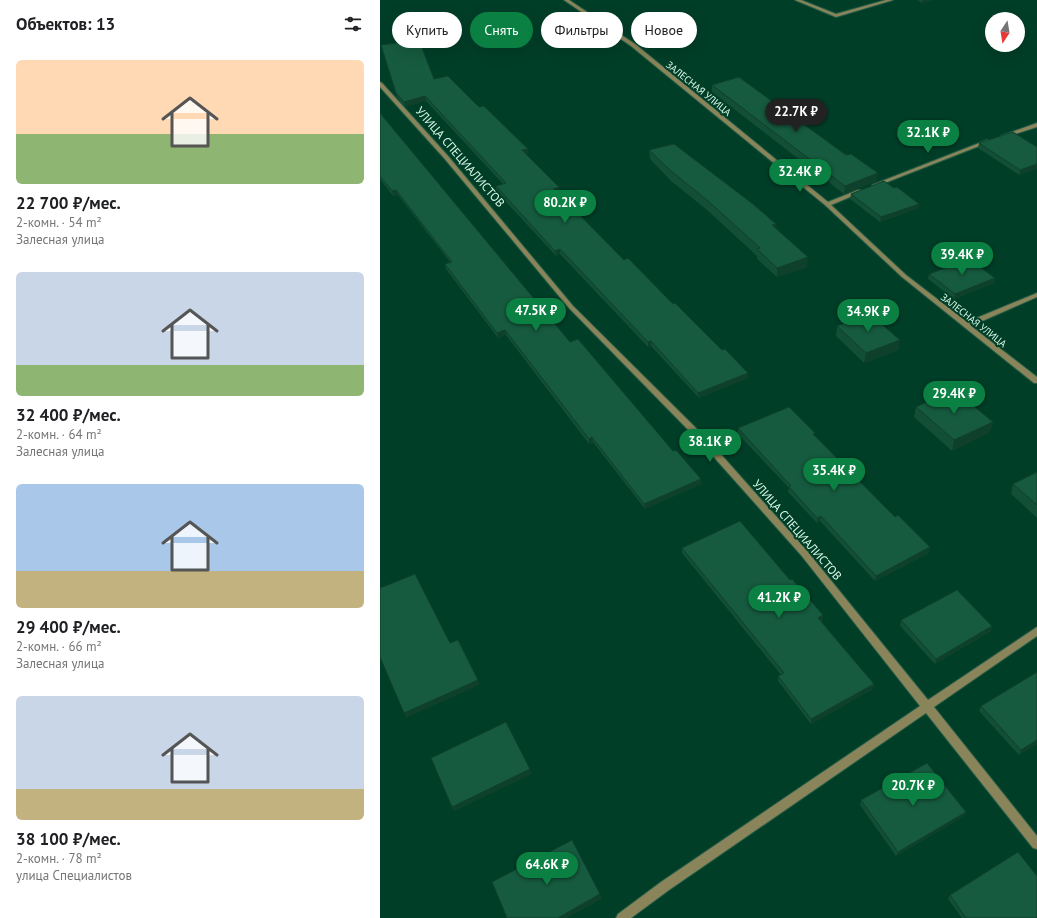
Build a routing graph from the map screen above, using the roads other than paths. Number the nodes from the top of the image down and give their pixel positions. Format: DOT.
graph roads {
  1 [pos="566,0"];
  2 [pos="797,0"];
  3 [pos="891,0"];
  4 [pos="380,84"];
  5 [pos="1037,125"];
  6 [pos="1001,137"];
  7 [pos="993,140"];
  8 [pos="870,187"];
  9 [pos="863,190"];
  10 [pos="827,204"];
  11 [pos="1037,295"];
  12 [pos="967,325"];
  13 [pos="1037,381"];
  14 [pos="1037,631"];
  15 [pos="927,707"];
  16 [pos="1037,844"];
  17 [pos="622,918"];
  1 -- 10 [label="street, ЗАЛЕСНАЯ УЛИЦА"];
  2 -- 3 [label="street"];
  4 -- 15 [label="street, УЛИЦА СПЕЦИАЛИСТОВ"];
  5 -- 6 [label="street"];
  7 -- 8 [label="street"];
  9 -- 10 [label="street"];
  10 -- 12 [label="street, ЗАЛЕСНАЯ УЛИЦА"];
  11 -- 12 [label="street"];
  12 -- 13 [label="street, ЗАЛЕСНАЯ УЛИЦА"];
  14 -- 15 [label="street"];
  15 -- 16 [label="street, УЛИЦА СПЕЦИАЛИСТОВ"];
  15 -- 17 [label="street"];
}
